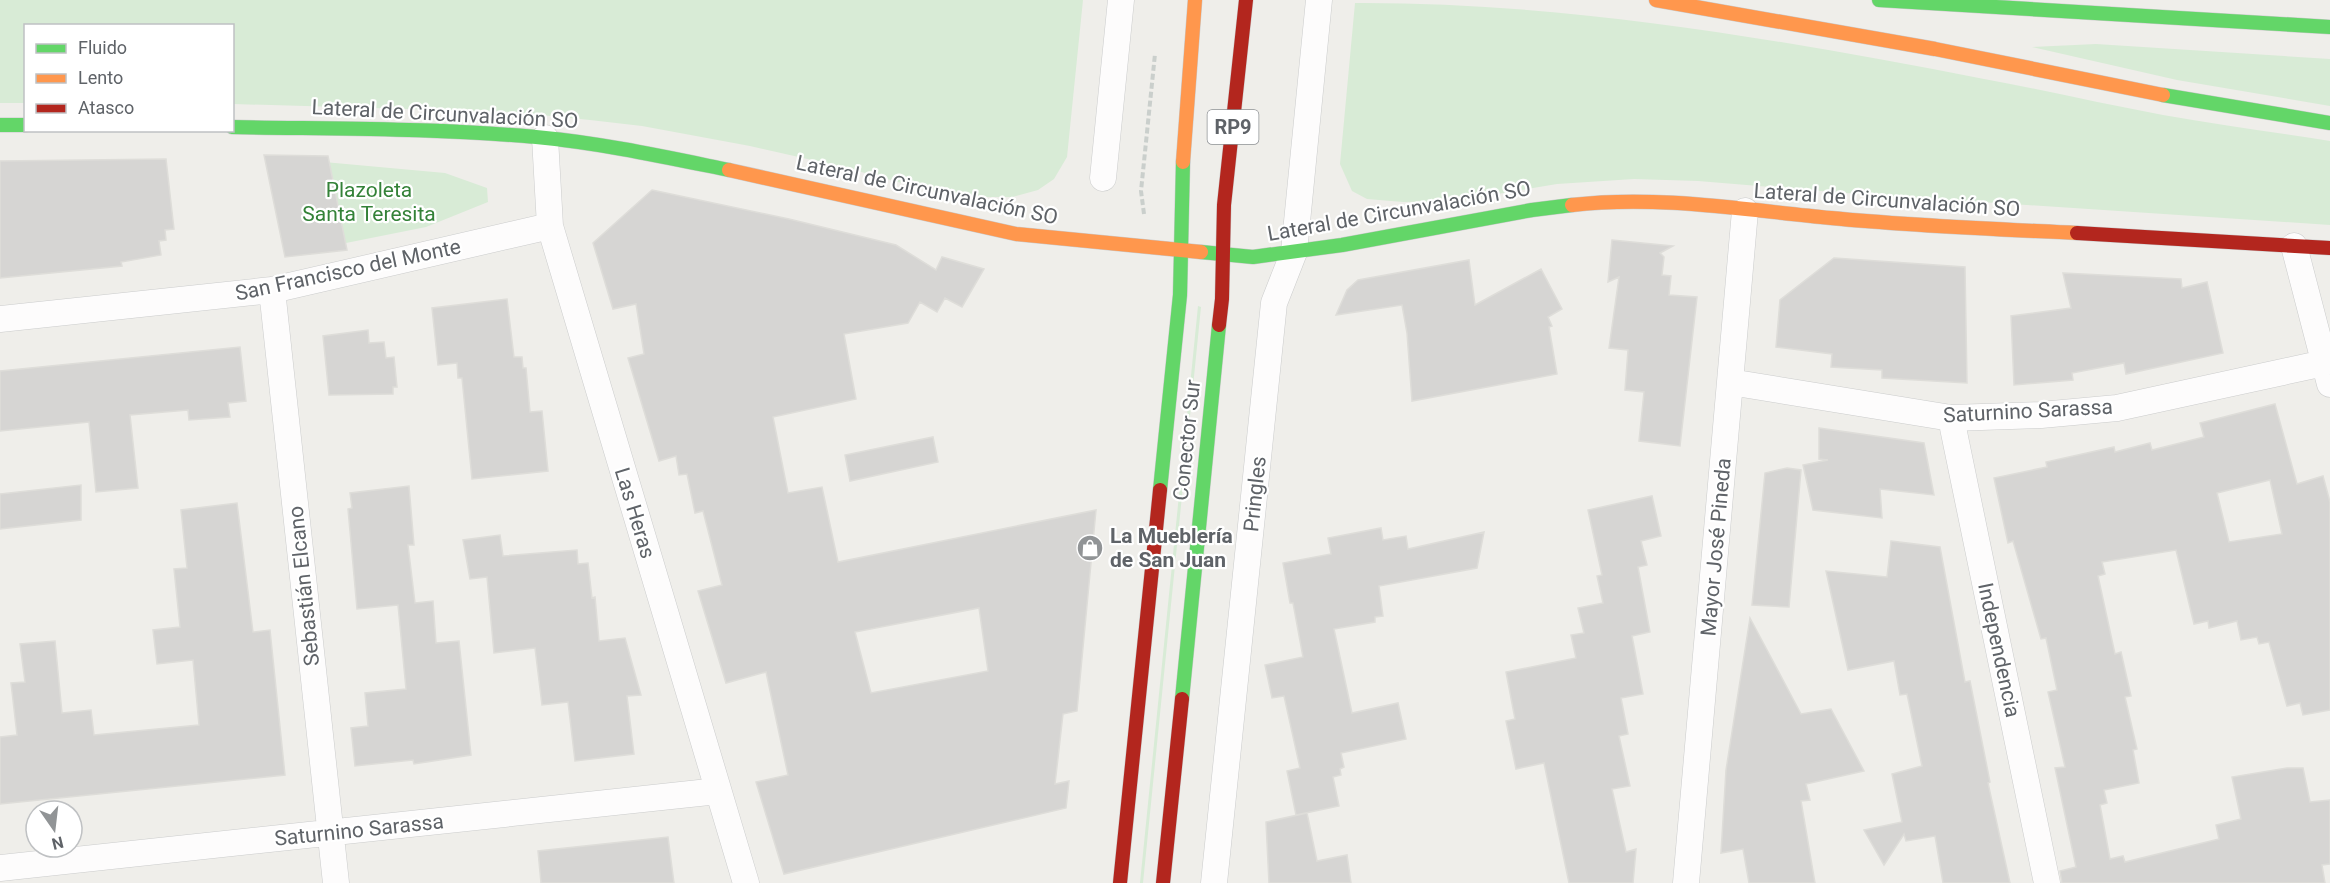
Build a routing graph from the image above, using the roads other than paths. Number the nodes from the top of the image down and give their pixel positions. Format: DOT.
graph roads {
  1 [pos="1121,0"];
  2 [pos="1195,0"];
  3 [pos="1246,0"];
  4 [pos="1319,0"];
  5 [pos="1656,0"];
  6 [pos="1879,0"];
  7 [pos="2330,27"];
  8 [pos="2330,123"];
  9 [pos="0,125"];
  10 [pos="24,125"];
  11 [pos="234,127"];
  12 [pos="545,138"];
  13 [pos="1103,178"];
  14 [pos="1745,211"];
  15 [pos="550,226"];
  16 [pos="2294,246"];
  17 [pos="2330,248"];
  18 [pos="1179,250"];
  19 [pos="1294,252"];
  20 [pos="1223,254"];
  21 [pos="272,290"];
  22 [pos="0,319"];
  23 [pos="2327,373"];
  24 [pos="1730,382"];
  25 [pos="1952,418"];
  26 [pos="718,790"];
  27 [pos="330,833"];
  28 [pos="0,868"];
  29 [pos="336,883"];
  30 [pos="746,883"];
  31 [pos="1120,883"];
  32 [pos="1163,883"];
  33 [pos="1214,883"];
  34 [pos="1686,883"];
  35 [pos="2047,883"];
  1 -- 13 [label="street"];
  2 -- 18 [label="main road, Conector Sur / RP9"];
  3 -- 20 [label="main road, Conector Sur / RP9"];
  4 -- 19 [label="street, Pringles"];
  5 -- 8 [label="main road"];
  6 -- 7 [label="main road"];
  9 -- 10 [label="main road"];
  11 -- 12 [label="main road, Lateral de Circunvalación SO"];
  12 -- 15 [label="street, Las Heras"];
  12 -- 18 [label="main road, Lateral de Circunvalación SO"];
  14 -- 16 [label="main road, Lateral de Circunvalación SO"];
  14 -- 19 [label="main road, Lateral de Circunvalación SO"];
  14 -- 24 [label="street, Mayor José Pineda"];
  15 -- 21 [label="street, San Francisco del Monte"];
  15 -- 26 [label="street, Las Heras"];
  16 -- 17 [label="main road, Lateral de Circunvalación SO"];
  16 -- 23 [label="street"];
  18 -- 20 [label="main road, Lateral de Circunvalación SO"];
  18 -- 31 [label="main road, Conector Sur / RP9"];
  19 -- 20 [label="main road, Lateral de Circunvalación SO"];
  19 -- 33 [label="street, Pringles"];
  20 -- 32 [label="main road, Conector Sur / RP9"];
  21 -- 22 [label="street, San Francisco del Monte"];
  21 -- 27 [label="street, Sebastián Elcano"];
  23 -- 25 [label="street, Saturnino Sarassa"];
  24 -- 25 [label="street, Saturnino Sarassa"];
  24 -- 34 [label="street, Mayor José Pineda"];
  25 -- 35 [label="street, Independencia"];
  26 -- 27 [label="street, Saturnino Sarassa"];
  26 -- 30 [label="street, Las Heras"];
  27 -- 28 [label="street, Saturnino Sarassa"];
  27 -- 29 [label="street, Sebastián Elcano"];
}
